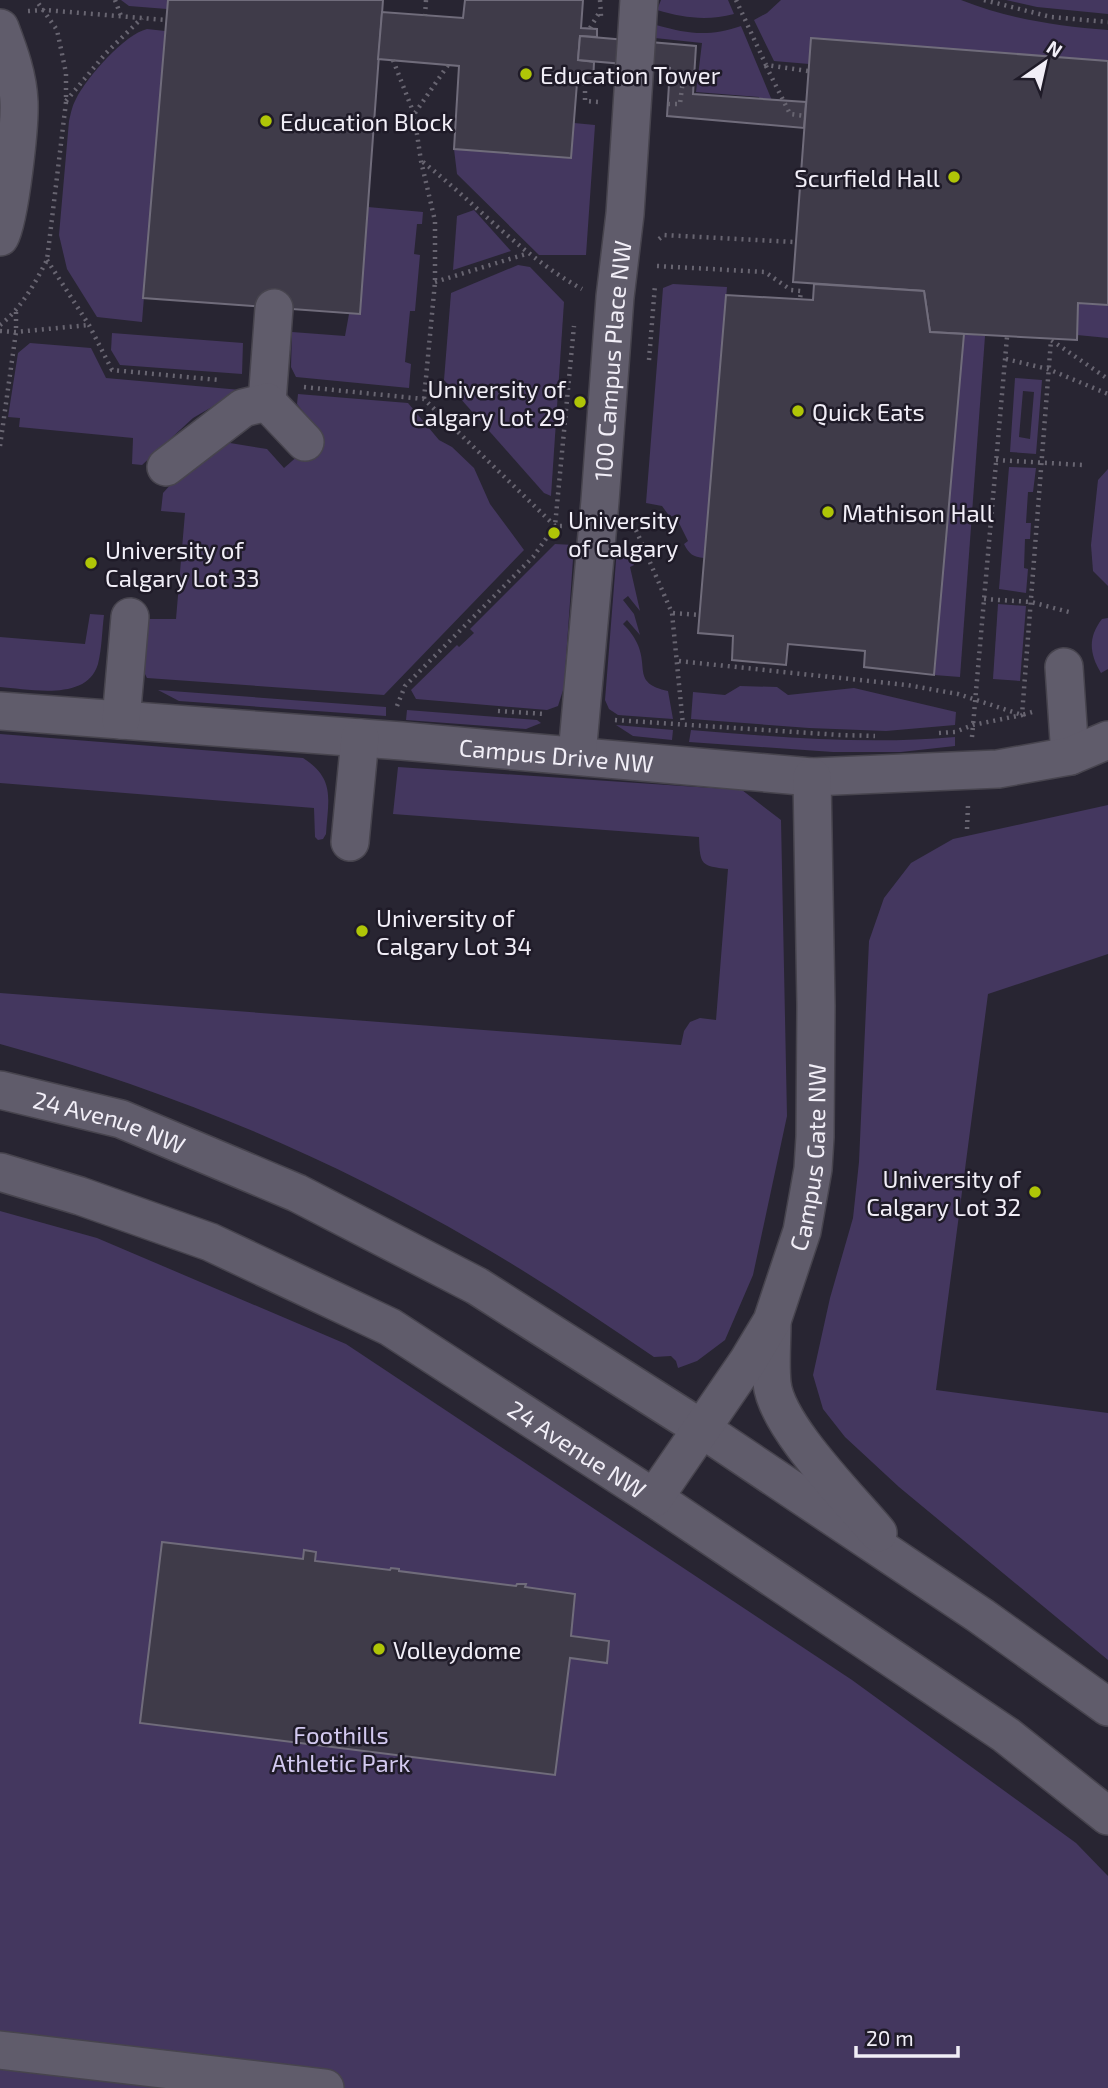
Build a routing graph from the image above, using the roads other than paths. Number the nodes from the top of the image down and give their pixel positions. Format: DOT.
graph roads {
  1 [pos="640,3"];
  2 [pos="9,20"];
  3 [pos="0,237"];
  4 [pos="274,308"];
  5 [pos="281,394"];
  6 [pos="304,442"];
  7 [pos="166,467"];
  8 [pos="130,617"];
  9 [pos="1064,667"];
  10 [pos="0,711"];
  11 [pos="121,720"];
  12 [pos="360,738"];
  13 [pos="1108,740"];
  14 [pos="578,755"];
  15 [pos="1070,756"];
  16 [pos="812,777"];
  17 [pos="350,842"];
  18 [pos="0,1090"];
  19 [pos="0,1172"];
  20 [pos="772,1321"];
  21 [pos="702,1429"];
  22 [pos="654,1498"];
  23 [pos="905,1565"];
  24 [pos="1108,1707"];
  25 [pos="1108,1816"];
  26 [pos="0,2050"];
  27 [pos="325,2088"];
  1 -- 14 [label="street, 100 Campus Place NW"];
  2 -- 3 [label="street"];
  4 -- 5 [label="street"];
  5 -- 6 [label="street"];
  5 -- 7 [label="street"];
  8 -- 11 [label="street"];
  9 -- 15 [label="street"];
  10 -- 11 [label="street, Campus Drive NW"];
  11 -- 12 [label="street, Campus Drive NW"];
  12 -- 14 [label="street, Campus Drive NW"];
  12 -- 17 [label="street"];
  13 -- 15 [label="street, Campus Drive NW"];
  14 -- 16 [label="street, Campus Drive NW"];
  15 -- 16 [label="street, Campus Drive NW"];
  16 -- 20 [label="street, Campus Gate NW"];
  18 -- 21 [label="street, 24 Avenue NW"];
  19 -- 22 [label="street, 24 Avenue NW"];
  20 -- 21 [label="street, Campus Gate NW"];
  20 -- 23 [label="street"];
  21 -- 22 [label="street, Campus Gate NW"];
  21 -- 23 [label="street, 24 Avenue NW"];
  22 -- 25 [label="street, 24 Avenue NW"];
  23 -- 24 [label="street, 24 Avenue NW"];
  26 -- 27 [label="street"];
}
